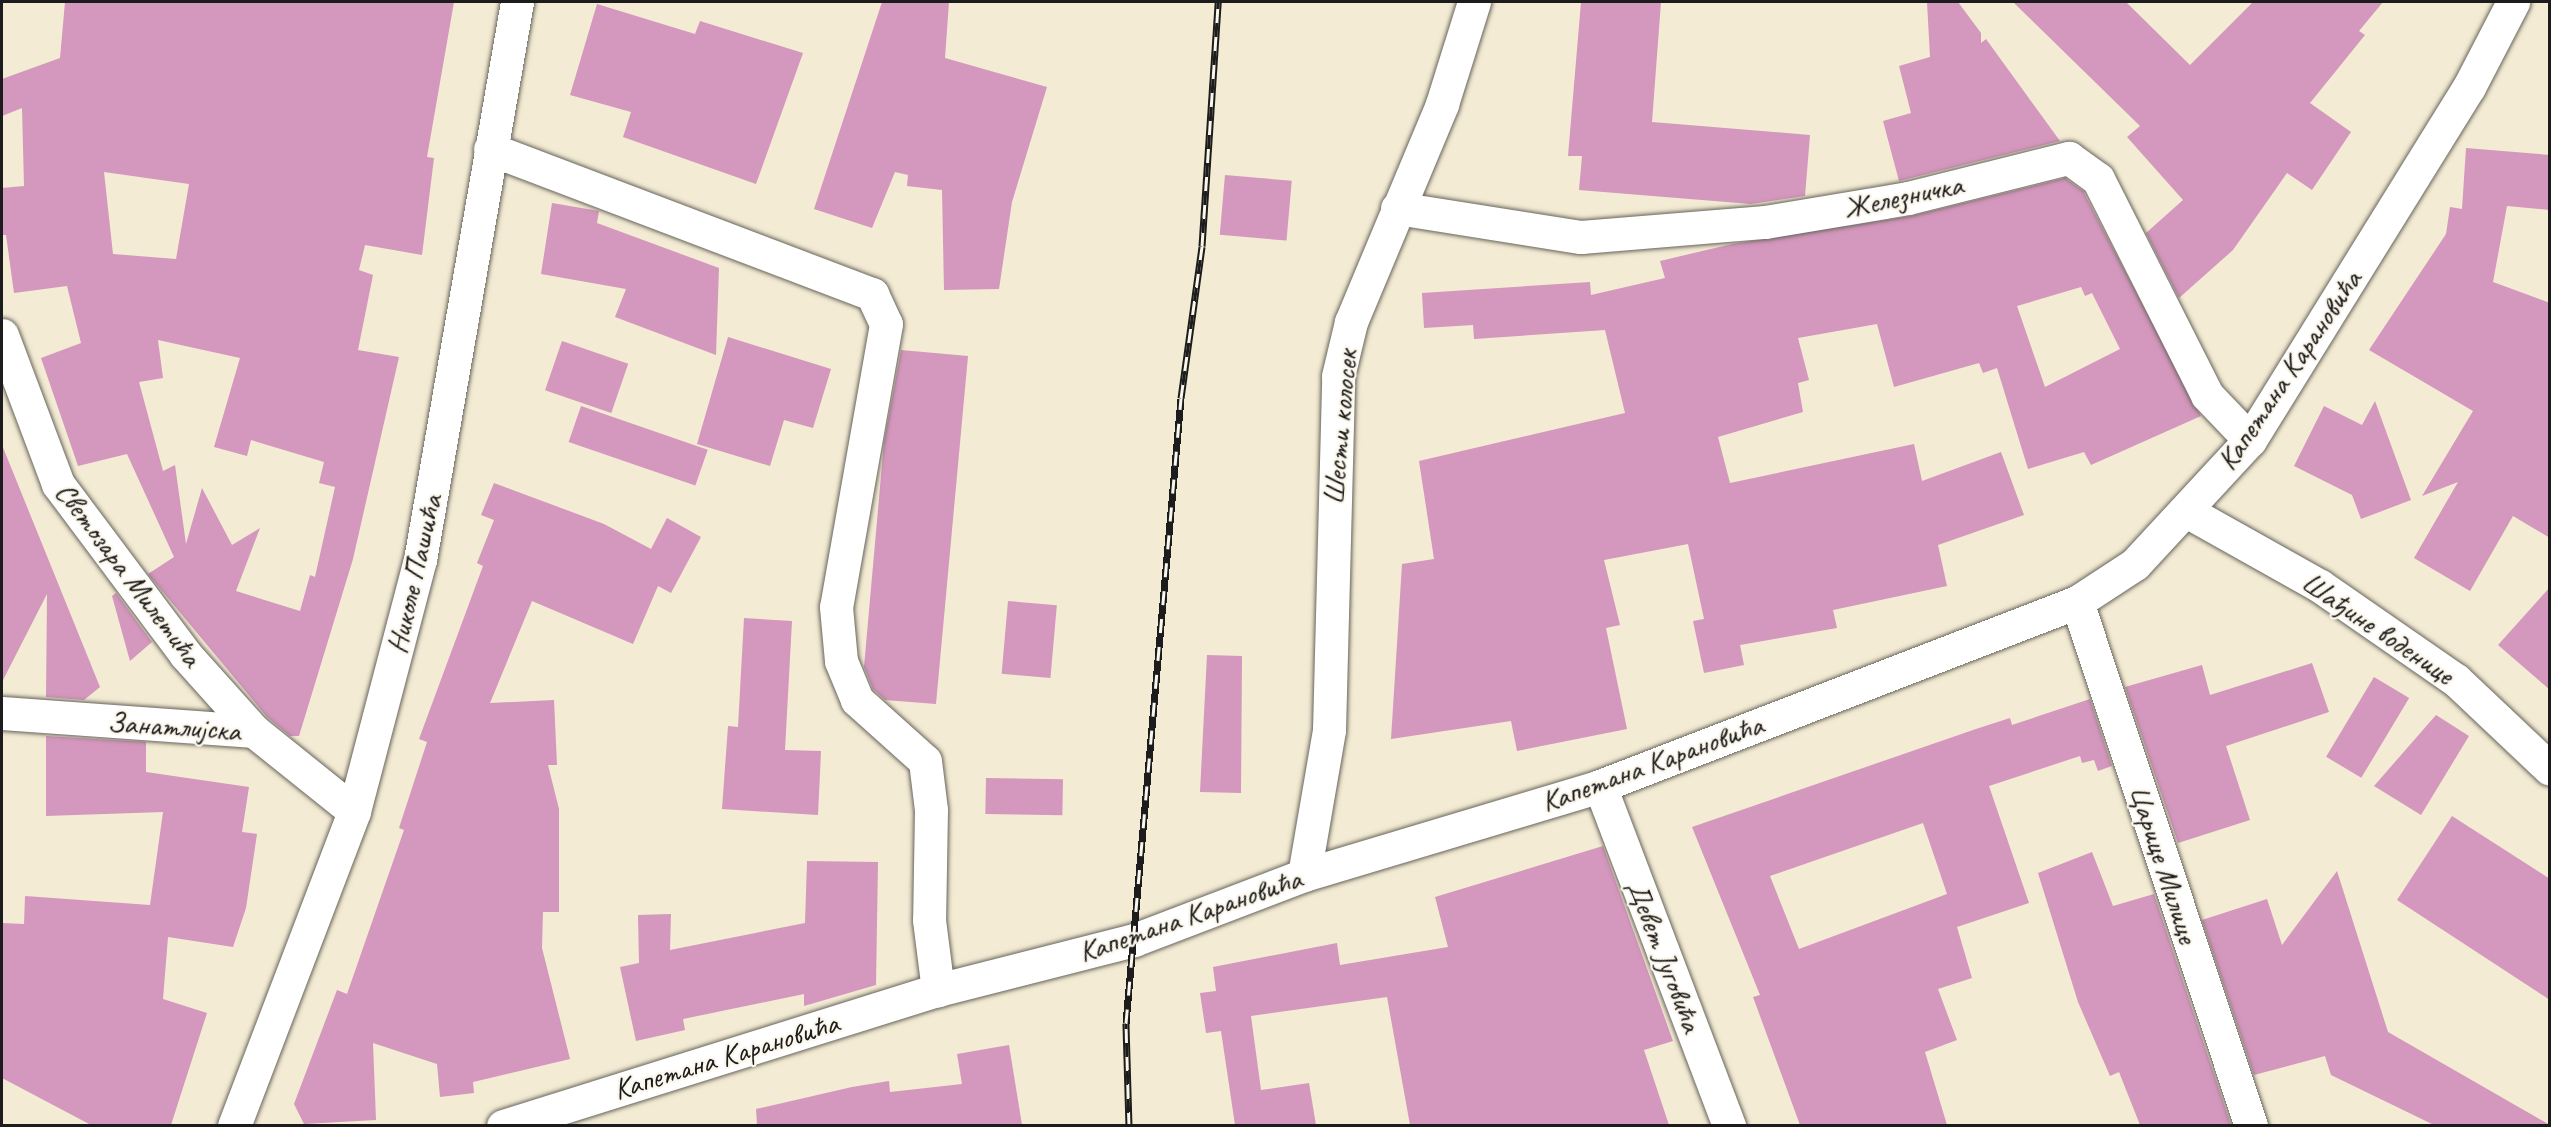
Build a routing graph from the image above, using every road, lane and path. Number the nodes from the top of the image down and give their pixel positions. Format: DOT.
graph roads {
  1 [pos="517,2"];
  2 [pos="1474,2"];
  3 [pos="2513,2"];
  4 [pos="490,149"];
  5 [pos="1397,208"];
  6 [pos="2,335"];
  7 [pos="2250,440"];
  8 [pos="2188,512"];
  9 [pos="2077,602"];
  10 [pos="2,713"];
  11 [pos="254,730"];
  12 [pos="2550,769"];
  13 [pos="1600,786"];
  14 [pos="354,811"];
  15 [pos="1305,875"];
  16 [pos="938,990"];
  17 [pos="234,1125"];
  18 [pos="503,1125"];
  19 [pos="1729,1125"];
  20 [pos="2251,1125"];
  1 -- 4 [label="street, Николе Пашића"];
  2 -- 5 [label="street, Шести колосек"];
  3 -- 7 [label="street, Капетана Карановића"];
  4 -- 14 [label="street, Николе Пашића"];
  4 -- 16 [label="street"];
  5 -- 7 [label="street, Железничка"];
  5 -- 15 [label="street, Шести колосек"];
  6 -- 11 [label="street, Светозара Милетића"];
  7 -- 8 [label="street, Капетана Карановића"];
  8 -- 9 [label="street, Капетана Карановића"];
  8 -- 12 [label="street, Шађине воденице"];
  9 -- 13 [label="street, Капетана Карановића"];
  9 -- 20 [label="street, Царице Милице"];
  10 -- 11 [label="street, Занатлијска"];
  11 -- 14 [label="street, Занатлијска"];
  13 -- 15 [label="street, Капетана Карановића"];
  13 -- 19 [label="street, Девет Југовића"];
  14 -- 17 [label="street, Николе Пашића"];
  15 -- 16 [label="street, Капетана Карановића"];
  16 -- 18 [label="street, Капетана Карановића"];
}
